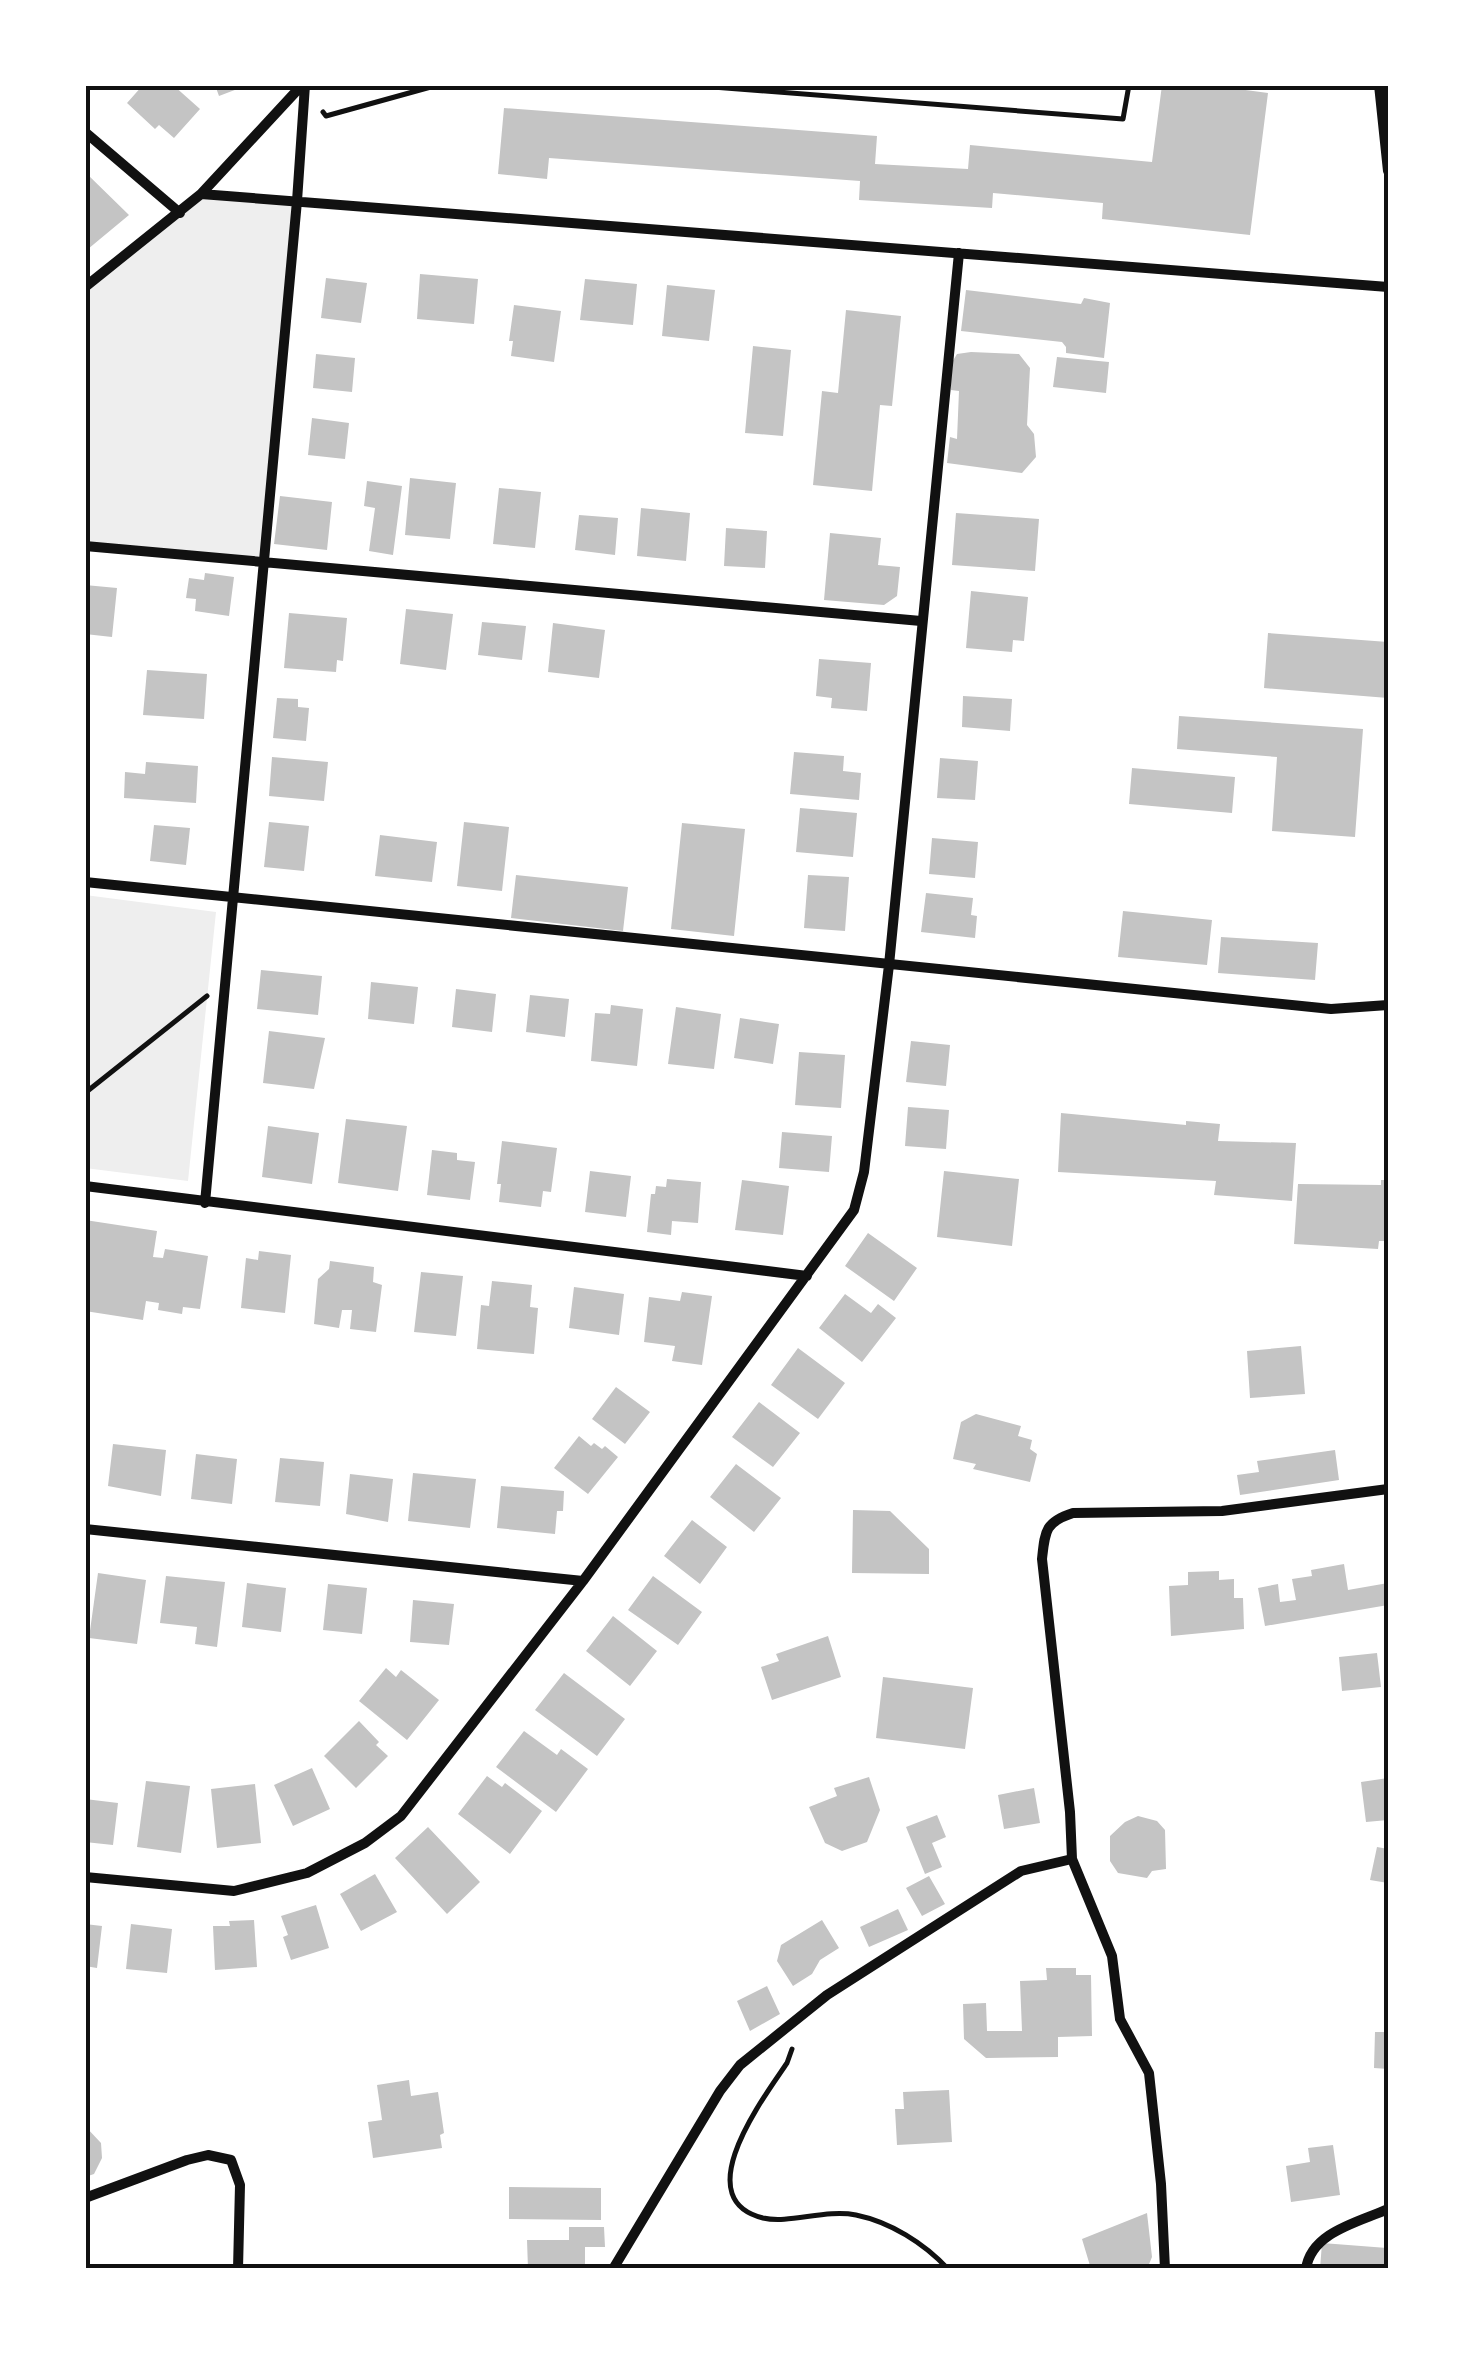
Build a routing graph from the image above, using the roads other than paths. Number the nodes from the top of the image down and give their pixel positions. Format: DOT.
graph roads {
  1 [pos="303,85"];
  2 [pos="1379,85"];
  3 [pos="85,132"];
  4 [pos="1388,172"];
  5 [pos="201,194"];
  6 [pos="297,201"];
  7 [pos="180,212"];
  8 [pos="959,253"];
  9 [pos="85,286"];
  10 [pos="1388,287"];
  11 [pos="85,546"];
  12 [pos="264,561"];
  13 [pos="921,621"];
  14 [pos="85,882"];
  15 [pos="233,899"];
  16 [pos="890,966"];
  17 [pos="1388,1006"];
  18 [pos="85,1186"];
  19 [pos="205,1203"];
  20 [pos="807,1276"];
  21 [pos="1388,1489"];
  22 [pos="85,1529"];
  23 [pos="583,1581"];
  24 [pos="1072,1860"];
  25 [pos="85,1877"];
  26 [pos="85,2198"];
  27 [pos="1388,2208"];
  28 [pos="238,2269"];
  29 [pos="613,2269"];
  30 [pos="1165,2269"];
  31 [pos="1306,2269"];
  1 -- 5 [label="street"];
  1 -- 6 [label="street"];
  2 -- 4 [label="street"];
  3 -- 7 [label="street"];
  5 -- 6 [label="street"];
  5 -- 7 [label="street"];
  6 -- 8 [label="street"];
  6 -- 12 [label="street"];
  7 -- 9 [label="street"];
  8 -- 10 [label="street"];
  8 -- 13 [label="street"];
  11 -- 12 [label="street"];
  12 -- 13 [label="street"];
  12 -- 15 [label="street"];
  13 -- 16 [label="street"];
  14 -- 15 [label="street"];
  15 -- 16 [label="street"];
  15 -- 19 [label="street"];
  16 -- 17 [label="street"];
  16 -- 20 [label="street"];
  18 -- 19 [label="street"];
  19 -- 20 [label="street"];
  20 -- 23 [label="street"];
  21 -- 24 [label="street"];
  22 -- 23 [label="street"];
  23 -- 25 [label="street"];
  24 -- 29 [label="street"];
  24 -- 30 [label="street"];
  26 -- 28 [label="street"];
  27 -- 31 [label="street"];
}
